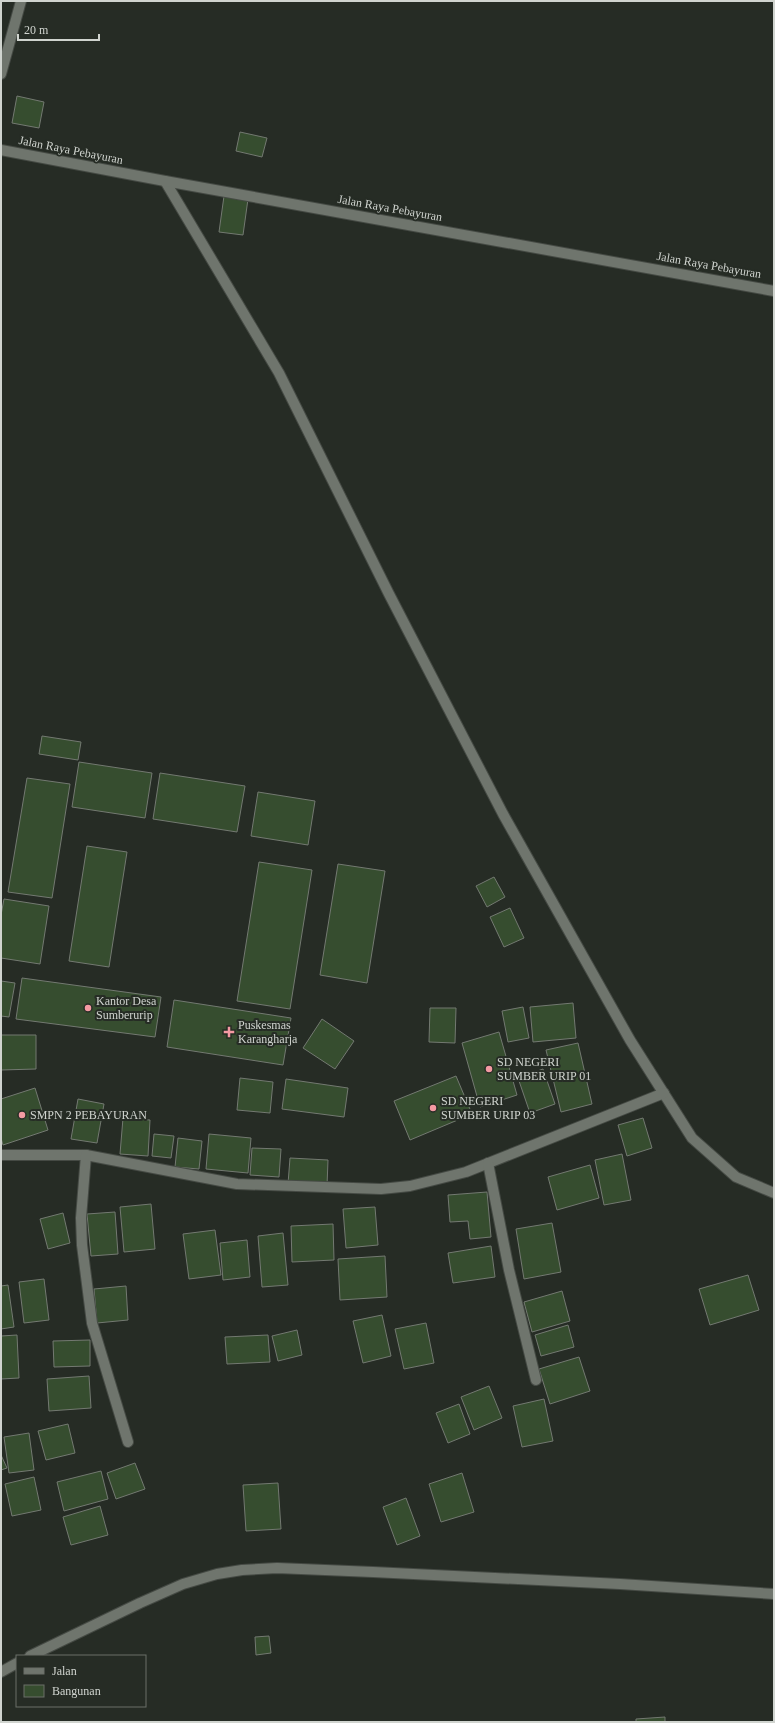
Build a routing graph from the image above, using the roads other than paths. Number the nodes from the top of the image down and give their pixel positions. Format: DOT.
graph roads {
  1 [pos="21,1"];
  2 [pos="1,74"];
  3 [pos="1,150"];
  4 [pos="164,181"];
  5 [pos="774,290"];
  6 [pos="664,1093"];
  7 [pos="1,1155"];
  8 [pos="86,1155"];
  9 [pos="488,1163"];
  10 [pos="774,1193"];
  11 [pos="536,1380"];
  12 [pos="128,1442"];
  13 [pos="774,1594"];
  14 [pos="32,1655"];
  15 [pos="16,1664"];
  16 [pos="1,1672"];
  1 -- 2 [label="street"];
  3 -- 4 [label="street, Jalan Raya Pebayuran"];
  4 -- 5 [label="street, Jalan Raya Pebayuran"];
  4 -- 6 [label="street"];
  6 -- 9 [label="street"];
  6 -- 10 [label="street"];
  7 -- 8 [label="street"];
  8 -- 9 [label="street"];
  8 -- 12 [label="street"];
  9 -- 11 [label="street"];
  13 -- 14 [label="street"];
  15 -- 16 [label="street"];
}
